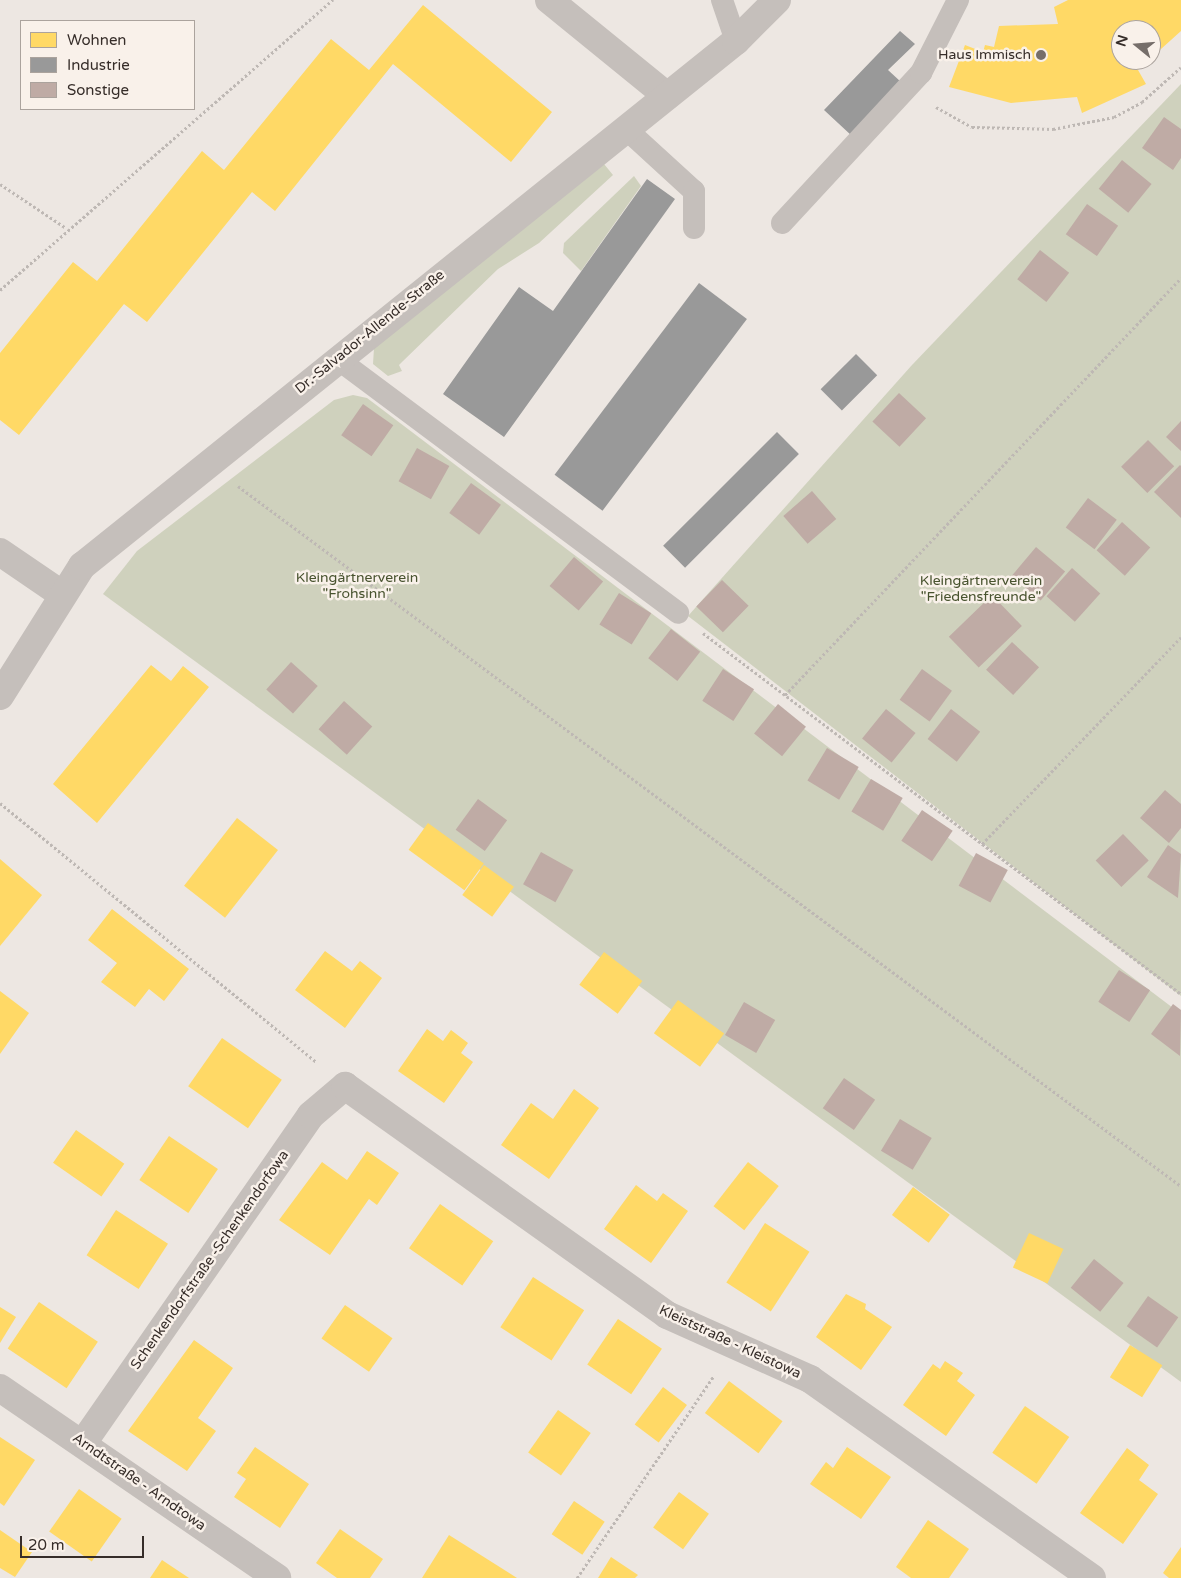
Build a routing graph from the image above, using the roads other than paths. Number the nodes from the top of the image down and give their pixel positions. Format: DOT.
graph roads {
  1 [pos="548,0"];
  2 [pos="722,0"];
  3 [pos="777,0"];
  4 [pos="958,0"];
  5 [pos="736,41"];
  6 [pos="667,96"];
  7 [pos="626,129"];
  8 [pos="782,223"];
  9 [pos="694,228"];
  10 [pos="339,360"];
  11 [pos="0,552"];
  12 [pos="63,595"];
  13 [pos="678,613"];
  14 [pos="0,696"];
  15 [pos="346,1086"];
  16 [pos="0,1388"];
  17 [pos="83,1443"];
  18 [pos="276,1578"];
  19 [pos="1092,1578"];
  1 -- 6 [label="street"];
  2 -- 5 [label="lane"];
  3 -- 5 [label="street, Dr.-Salvador-Allende-Straße"];
  4 -- 8 [label="lane"];
  5 -- 6 [label="street, Dr.-Salvador-Allende-Straße"];
  6 -- 7 [label="street, Dr.-Salvador-Allende-Straße"];
  7 -- 9 [label="lane"];
  7 -- 10 [label="street, Dr.-Salvador-Allende-Straße"];
  10 -- 12 [label="street, Dr.-Salvador-Allende-Straße"];
  10 -- 13 [label="lane"];
  11 -- 12 [label="street"];
  12 -- 14 [label="street, Dr.-Salvador-Allende-Straße"];
  15 -- 17 [label="street, Schenkendorfstraße -Schenkendorfowa"];
  15 -- 19 [label="street, Kleiststraße - Kleistowa"];
  16 -- 17 [label="street, Arndtstraße - Arndtowa"];
  17 -- 18 [label="street, Arndtstraße - Arndtowa"];
}
